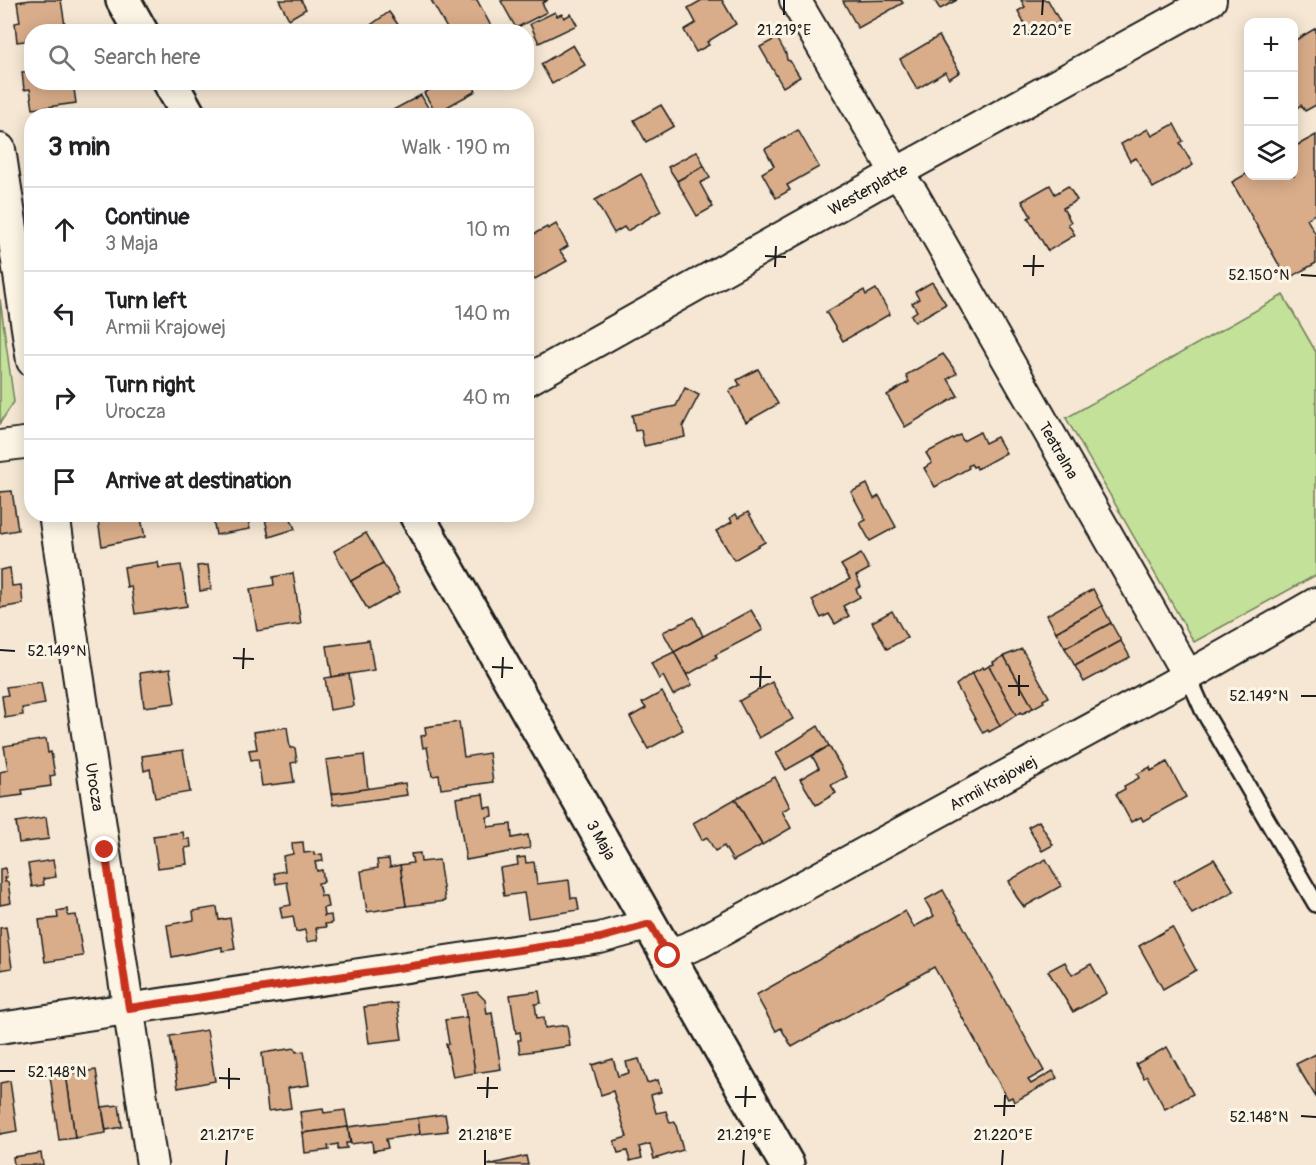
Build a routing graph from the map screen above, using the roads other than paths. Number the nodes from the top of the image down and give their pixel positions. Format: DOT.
graph roads {
  1 [pos="123,0"];
  2 [pos="795,0"];
  3 [pos="1211,0"];
  4 [pos="136,24"];
  5 [pos="174,90"];
  6 [pos="185,108"];
  7 [pos="0,149"];
  8 [pos="896,173"];
  9 [pos="24,308"];
  10 [pos="534,377"];
  11 [pos="24,442"];
  12 [pos="0,446"];
  13 [pos="55,522"];
  14 [pos="421,522"];
  15 [pos="1316,603"];
  16 [pos="1188,676"];
  17 [pos="1316,904"];
  18 [pos="650,924"];
  19 [pos="668,956"];
  20 [pos="129,1008"];
  21 [pos="0,1028"];
  22 [pos="152,1165"];
  23 [pos="788,1165"];
  1 -- 4 [label="street"];
  2 -- 8 [label="street, Teatralna"];
  3 -- 8 [label="street, Westerplatte"];
  5 -- 6 [label="street"];
  7 -- 9 [label="street"];
  8 -- 10 [label="street, Westerplatte"];
  8 -- 16 [label="street, Teatralna"];
  11 -- 12 [label="street"];
  13 -- 20 [label="street, Urocza"];
  14 -- 18 [label="street, 3 Maja"];
  15 -- 16 [label="street, Armii Krajowej"];
  16 -- 17 [label="lane, Teatralna"];
  16 -- 19 [label="street, Armii Krajowej"];
  18 -- 19 [label="street, 3 Maja"];
  18 -- 20 [label="street"];
  19 -- 23 [label="street, 3 Maja"];
  20 -- 21 [label="street"];
  20 -- 22 [label="street, Urocza"];
}
